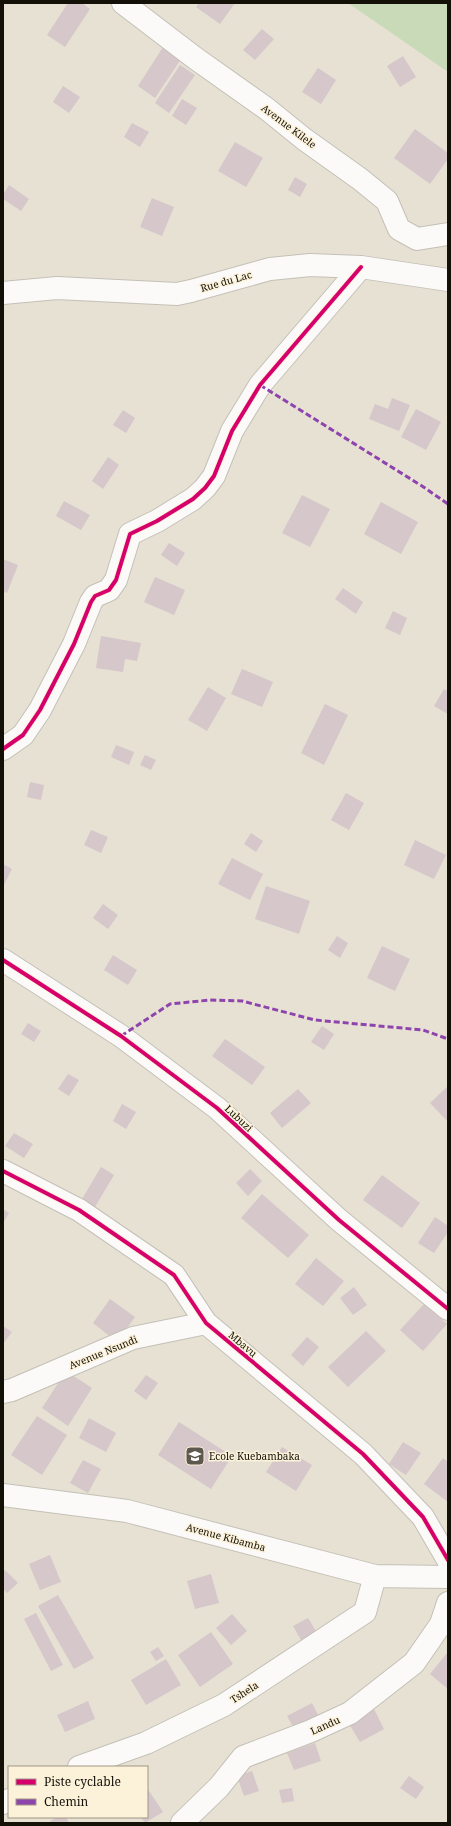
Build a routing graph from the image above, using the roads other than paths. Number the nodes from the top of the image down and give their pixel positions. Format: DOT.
graph roads {
  1 [pos="123,3"];
  2 [pos="448,234"];
  3 [pos="361,267"];
  4 [pos="448,280"];
  5 [pos="3,293"];
  6 [pos="3,749"];
  7 [pos="3,960"];
  8 [pos="3,1171"];
  9 [pos="448,1309"];
  10 [pos="206,1324"];
  11 [pos="3,1392"];
  12 [pos="3,1495"];
  13 [pos="448,1560"];
  14 [pos="375,1576"];
  15 [pos="448,1577"];
  16 [pos="448,1603"];
  17 [pos="82,1766"];
  18 [pos="182,1823"];
  1 -- 2 [label="street, Avenue Kilele"];
  3 -- 4 [label="street, Rue du Lac"];
  3 -- 5 [label="street, Rue du Lac"];
  3 -- 6 [label="street"];
  7 -- 9 [label="street, Lubuzi"];
  8 -- 10 [label="street, Mbavu"];
  10 -- 11 [label="street, Avenue Nsundi"];
  10 -- 13 [label="street, Mbavu"];
  12 -- 14 [label="street, Avenue Kibamba"];
  14 -- 15 [label="street, Avenue Kibamba"];
  14 -- 17 [label="street, Tshela"];
  16 -- 18 [label="street, Landu"];
}
